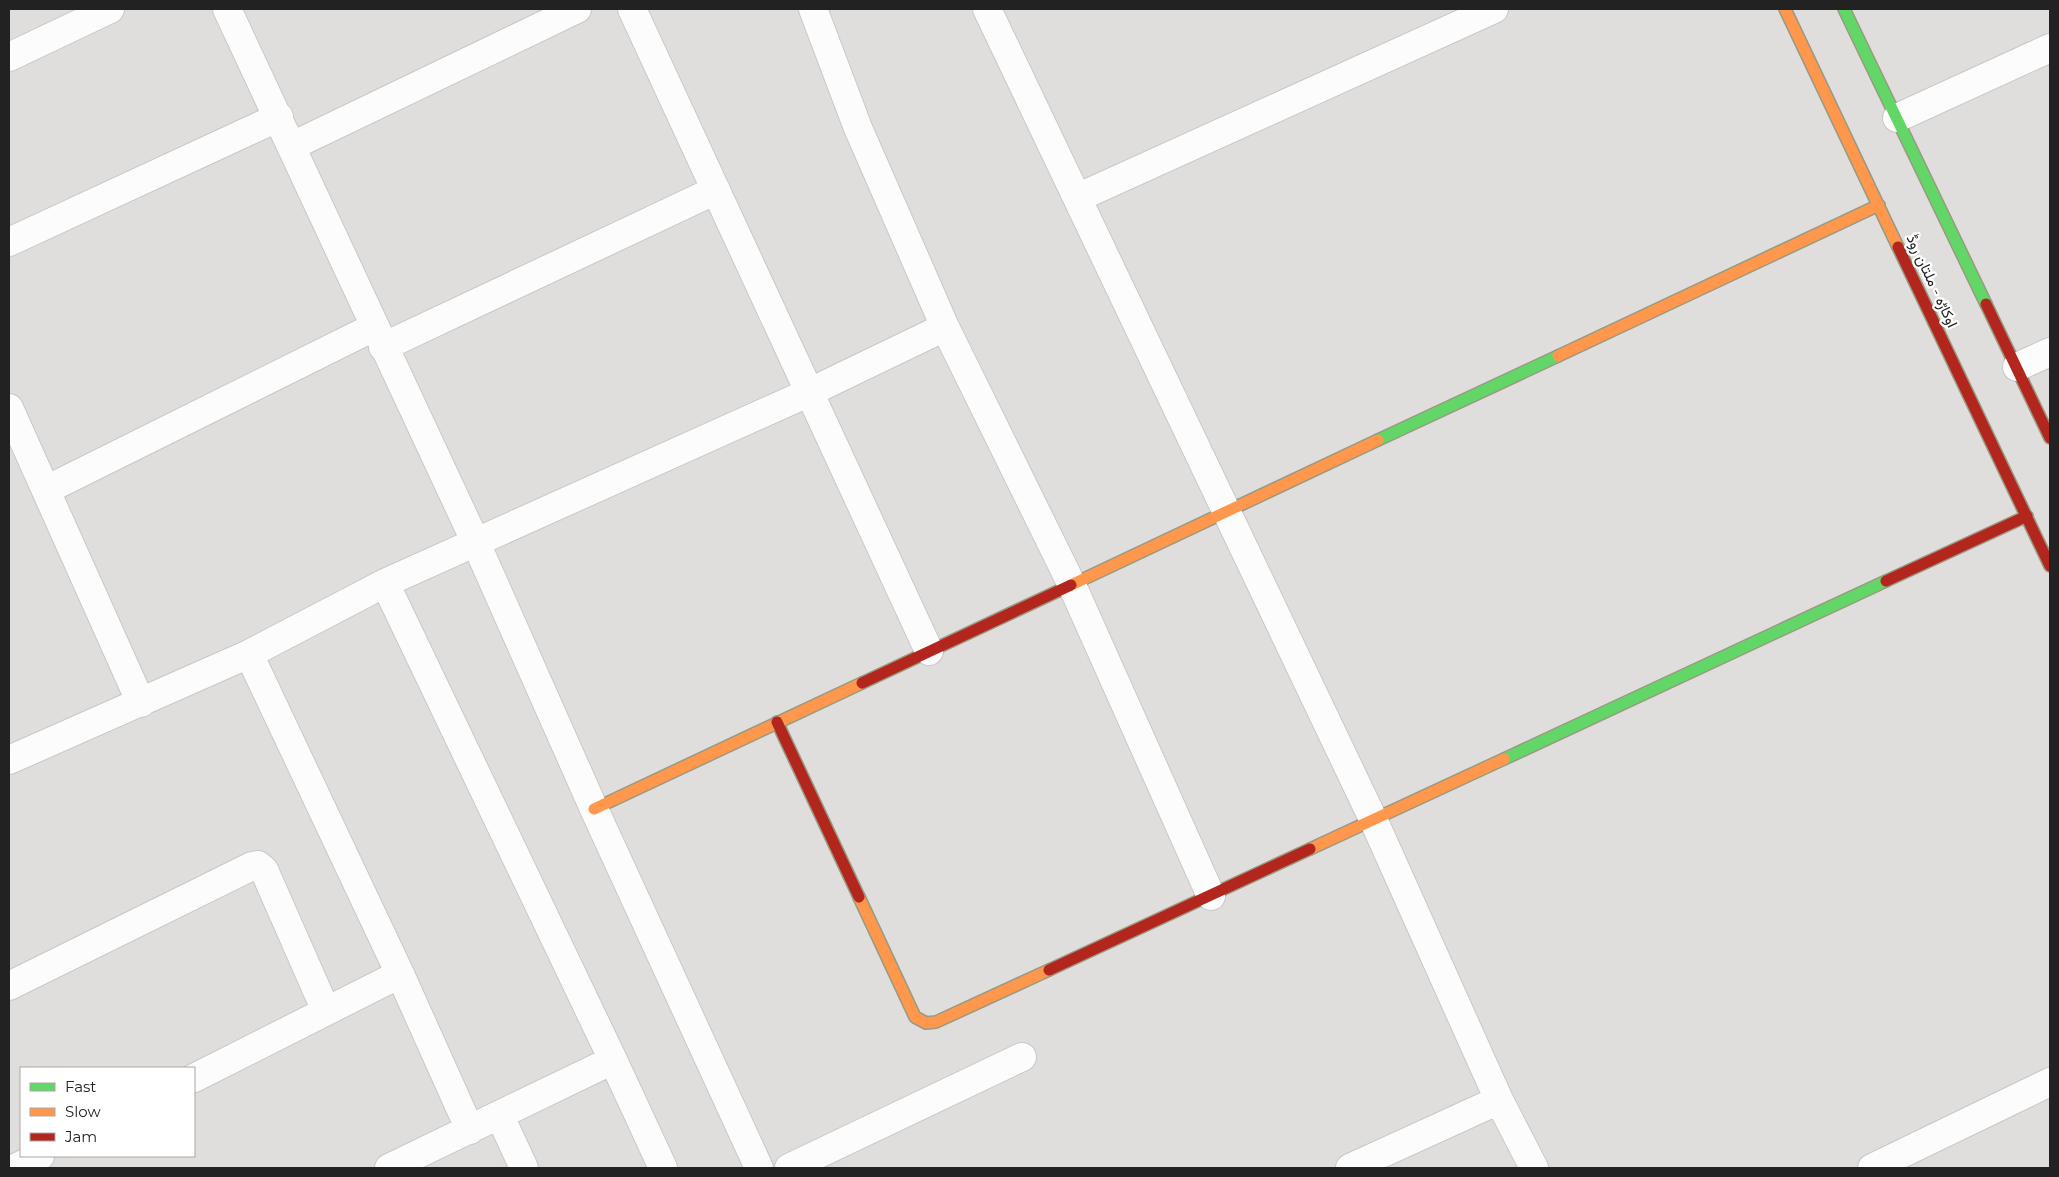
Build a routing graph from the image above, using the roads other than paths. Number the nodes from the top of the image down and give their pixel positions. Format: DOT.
graph roads {
  1 [pos="110,9"];
  2 [pos="227,9"];
  3 [pos="577,9"];
  4 [pos="632,9"];
  5 [pos="813,9"];
  6 [pos="987,9"];
  7 [pos="1494,9"];
  8 [pos="1785,9"];
  9 [pos="1844,9"];
  10 [pos="2050,48"];
  11 [pos="9,57"];
  12 [pos="279,117"];
  13 [pos="1897,118"];
  14 [pos="292,146"];
  15 [pos="716,190"];
  16 [pos="1077,198"];
  17 [pos="1879,205"];
  18 [pos="9,242"];
  19 [pos="945,327"];
  20 [pos="379,337"];
  21 [pos="2050,352"];
  22 [pos="2017,367"];
  23 [pos="810,392"];
  24 [pos="9,408"];
  25 [pos="2050,438"];
  26 [pos="46,490"];
  27 [pos="1227,510"];
  28 [pos="2027,516"];
  29 [pos="476,543"];
  30 [pos="2050,566"];
  31 [pos="385,583"];
  32 [pos="1071,583"];
  33 [pos="929,651"];
  34 [pos="248,654"];
  35 [pos="141,702"];
  36 [pos="777,722"];
  37 [pos="9,760"];
  38 [pos="594,809"];
  39 [pos="1373,819"];
  40 [pos="1211,896"];
  41 [pos="400,974"];
  42 [pos="9,986"];
  43 [pos="326,1011"];
  44 [pos="1022,1057"];
  45 [pos="614,1060"];
  46 [pos="195,1077"];
  47 [pos="2050,1082"];
  48 [pos="1499,1100"];
  49 [pos="500,1116"];
  50 [pos="470,1130"];
  51 [pos="38,1157"];
  52 [pos="15,1168"];
  53 [pos="389,1168"];
  54 [pos="524,1168"];
  55 [pos="663,1168"];
  56 [pos="759,1168"];
  57 [pos="789,1168"];
  58 [pos="1350,1168"];
  59 [pos="1534,1168"];
  60 [pos="1872,1168"];
  1 -- 11 [label="street"];
  2 -- 12 [label="street"];
  3 -- 14 [label="street"];
  4 -- 15 [label="street"];
  5 -- 19 [label="street"];
  6 -- 16 [label="street"];
  7 -- 16 [label="street"];
  8 -- 17 [label="street, اوکاڑہ - ملتان روڈ"];
  9 -- 13 [label="street"];
  10 -- 13 [label="street"];
  12 -- 14 [label="street"];
  12 -- 18 [label="street"];
  13 -- 22 [label="street"];
  14 -- 20 [label="street"];
  15 -- 20 [label="street"];
  15 -- 23 [label="street"];
  16 -- 27 [label="street"];
  17 -- 27 [label="street"];
  17 -- 28 [label="street, اوکاڑہ - ملتان روڈ"];
  19 -- 23 [label="street"];
  19 -- 32 [label="street"];
  20 -- 26 [label="street"];
  20 -- 29 [label="street"];
  21 -- 22 [label="street"];
  22 -- 25 [label="street"];
  23 -- 29 [label="street"];
  23 -- 33 [label="street"];
  24 -- 26 [label="street"];
  26 -- 35 [label="street"];
  27 -- 32 [label="street"];
  27 -- 39 [label="street"];
  28 -- 30 [label="street, اوکاڑہ - ملتان روڈ"];
  28 -- 39 [label="street"];
  29 -- 31 [label="street"];
  29 -- 38 [label="street"];
  31 -- 34 [label="street"];
  31 -- 45 [label="street"];
  32 -- 33 [label="street"];
  32 -- 40 [label="street"];
  33 -- 36 [label="street"];
  34 -- 35 [label="street"];
  34 -- 41 [label="street"];
  35 -- 37 [label="street"];
  36 -- 38 [label="street"];
  36 -- 40 [label="street"];
  38 -- 56 [label="street"];
  39 -- 40 [label="street"];
  39 -- 48 [label="street"];
  41 -- 43 [label="street"];
  41 -- 50 [label="street"];
  42 -- 43 [label="street"];
  43 -- 46 [label="street"];
  44 -- 57 [label="street"];
  45 -- 49 [label="street"];
  45 -- 55 [label="street"];
  47 -- 60 [label="street"];
  48 -- 58 [label="street"];
  48 -- 59 [label="street"];
  49 -- 50 [label="street"];
  49 -- 54 [label="street"];
  50 -- 53 [label="street"];
  51 -- 52 [label="street"];
}
